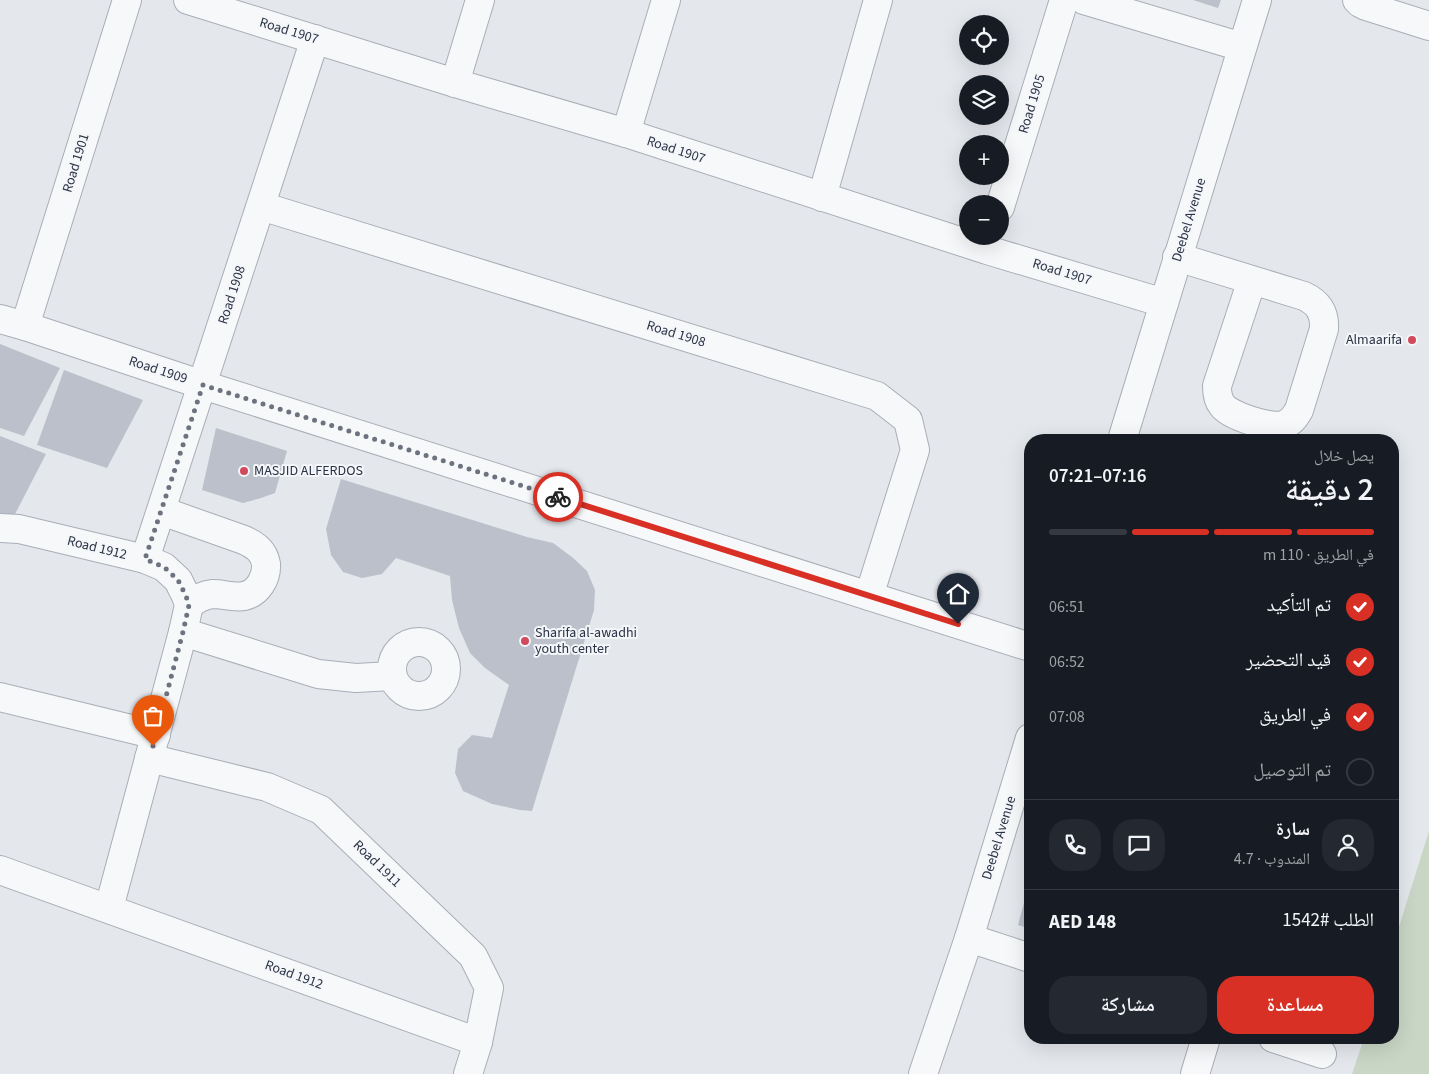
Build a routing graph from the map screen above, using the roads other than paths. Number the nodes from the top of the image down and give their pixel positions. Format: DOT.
graph roads {
  1 [pos="127,0"];
  2 [pos="188,0"];
  3 [pos="480,0"];
  4 [pos="666,0"];
  5 [pos="878,0"];
  6 [pos="1064,0"];
  7 [pos="1084,0"];
  8 [pos="1257,0"];
  9 [pos="1357,0"];
  10 [pos="1429,26"];
  11 [pos="315,39"];
  12 [pos="1242,47"];
  13 [pos="455,83"];
  14 [pos="626,133"];
  15 [pos="1004,195"];
  16 [pos="822,197"];
  17 [pos="261,206"];
  18 [pos="959,235"];
  19 [pos="995,245"];
  20 [pos="1178,258"];
  21 [pos="1252,280"];
  22 [pos="1164,303"];
  23 [pos="12,322"];
  24 [pos="203,385"];
  25 [pos="1124,434"];
  26 [pos="162,511"];
  27 [pos="0,528"];
  28 [pos="145,559"];
  29 [pos="869,596"];
  30 [pos="189,605"];
  31 [pos="183,632"];
  32 [pos="1024,645"];
  33 [pos="392,676"];
  34 [pos="0,697"];
  35 [pos="153,747"];
  36 [pos="1024,758"];
  37 [pos="0,870"];
  38 [pos="110,908"];
  39 [pos="969,938"];
  40 [pos="1024,956"];
  41 [pos="478,1042"];
  42 [pos="1204,1044"];
  43 [pos="1291,1044"];
  44 [pos="1322,1054"];
  45 [pos="468,1074"];
  46 [pos="923,1074"];
  47 [pos="1195,1074"];
  1 -- 23 [label="street, Road 1901"];
  2 -- 11 [label="street, Road 1907"];
  3 -- 13 [label="street"];
  4 -- 14 [label="street"];
  5 -- 16 [label="street"];
  6 -- 15 [label="street, Road 1905"];
  7 -- 12 [label="street"];
  8 -- 12 [label="street, Deebel Avenue"];
  9 -- 10 [label="street"];
  11 -- 13 [label="street, Road 1907"];
  11 -- 17 [label="street, Road 1908"];
  12 -- 20 [label="street, Deebel Avenue"];
  13 -- 14 [label="street, Road 1907"];
  14 -- 16 [label="street, Road 1907"];
  16 -- 18 [label="street, Road 1907"];
  17 -- 24 [label="street, Road 1908"];
  17 -- 29 [label="street, Road 1908"];
  19 -- 22 [label="street, Road 1907"];
  20 -- 21 [label="street"];
  20 -- 22 [label="street, Deebel Avenue"];
  21 -- 21 [label="street"];
  22 -- 25 [label="street, Deebel Avenue"];
  23 -- 24 [label="street, Road 1909"];
  24 -- 26 [label="street, Road 1908"];
  24 -- 29 [label="street, Road 1909"];
  26 -- 28 [label="street, Road 1908"];
  26 -- 30 [label="street"];
  27 -- 28 [label="street, Road 1912"];
  28 -- 30 [label="street, Road 1912"];
  29 -- 32 [label="street, Road 1909"];
  30 -- 31 [label="street"];
  31 -- 33 [label="street"];
  31 -- 35 [label="street"];
  34 -- 35 [label="street, Road 1911"];
  35 -- 38 [label="street"];
  35 -- 41 [label="street, Road 1911"];
  36 -- 39 [label="street, Deebel Avenue"];
  37 -- 38 [label="street, Road 1912"];
  38 -- 41 [label="street, Road 1912"];
  39 -- 40 [label="street"];
  39 -- 46 [label="street, Deebel Avenue"];
  41 -- 45 [label="street, Road 1911"];
  42 -- 47 [label="street"];
  43 -- 44 [label="street"];
}
